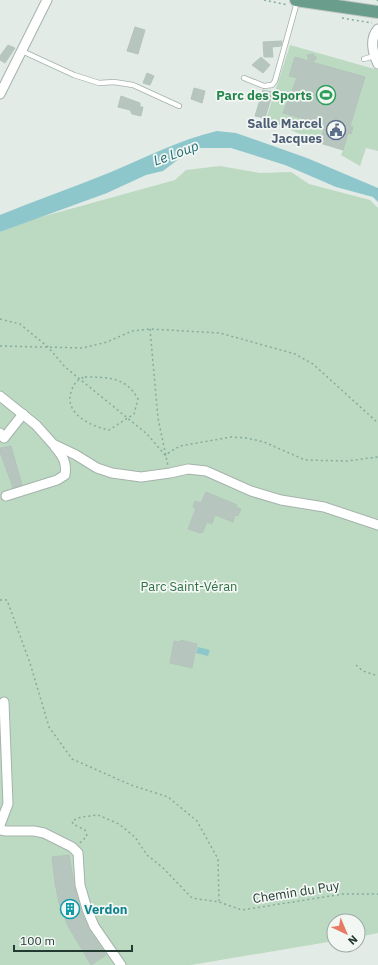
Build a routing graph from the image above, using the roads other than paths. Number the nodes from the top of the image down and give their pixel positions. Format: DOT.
graph roads {
  1 [pos="47,0"];
  2 [pos="297,0"];
  3 [pos="378,9"];
  4 [pos="358,10"];
  5 [pos="378,12"];
  6 [pos="378,29"];
  7 [pos="22,51"];
  8 [pos="364,59"];
  9 [pos="376,60"];
  10 [pos="244,78"];
  11 [pos="0,93"];
  12 [pos="179,106"];
  13 [pos="0,396"];
  14 [pos="23,414"];
  15 [pos="0,433"];
  16 [pos="53,444"];
  17 [pos="6,496"];
  18 [pos="378,526"];
  19 [pos="4,702"];
  20 [pos="0,825"];
  21 [pos="0,830"];
  22 [pos="121,965"];
  1 -- 7 [label="street"];
  2 -- 4 [label="main road"];
  2 -- 10 [label="lane"];
  3 -- 4 [label="main road"];
  4 -- 5 [label="main road"];
  6 -- 9 [label="street"];
  7 -- 11 [label="street"];
  7 -- 12 [label="lane"];
  8 -- 9 [label="lane"];
  13 -- 14 [label="street"];
  14 -- 15 [label="street"];
  14 -- 16 [label="street"];
  16 -- 17 [label="street"];
  16 -- 18 [label="street"];
  19 -- 20 [label="street"];
  21 -- 22 [label="street"];
}
